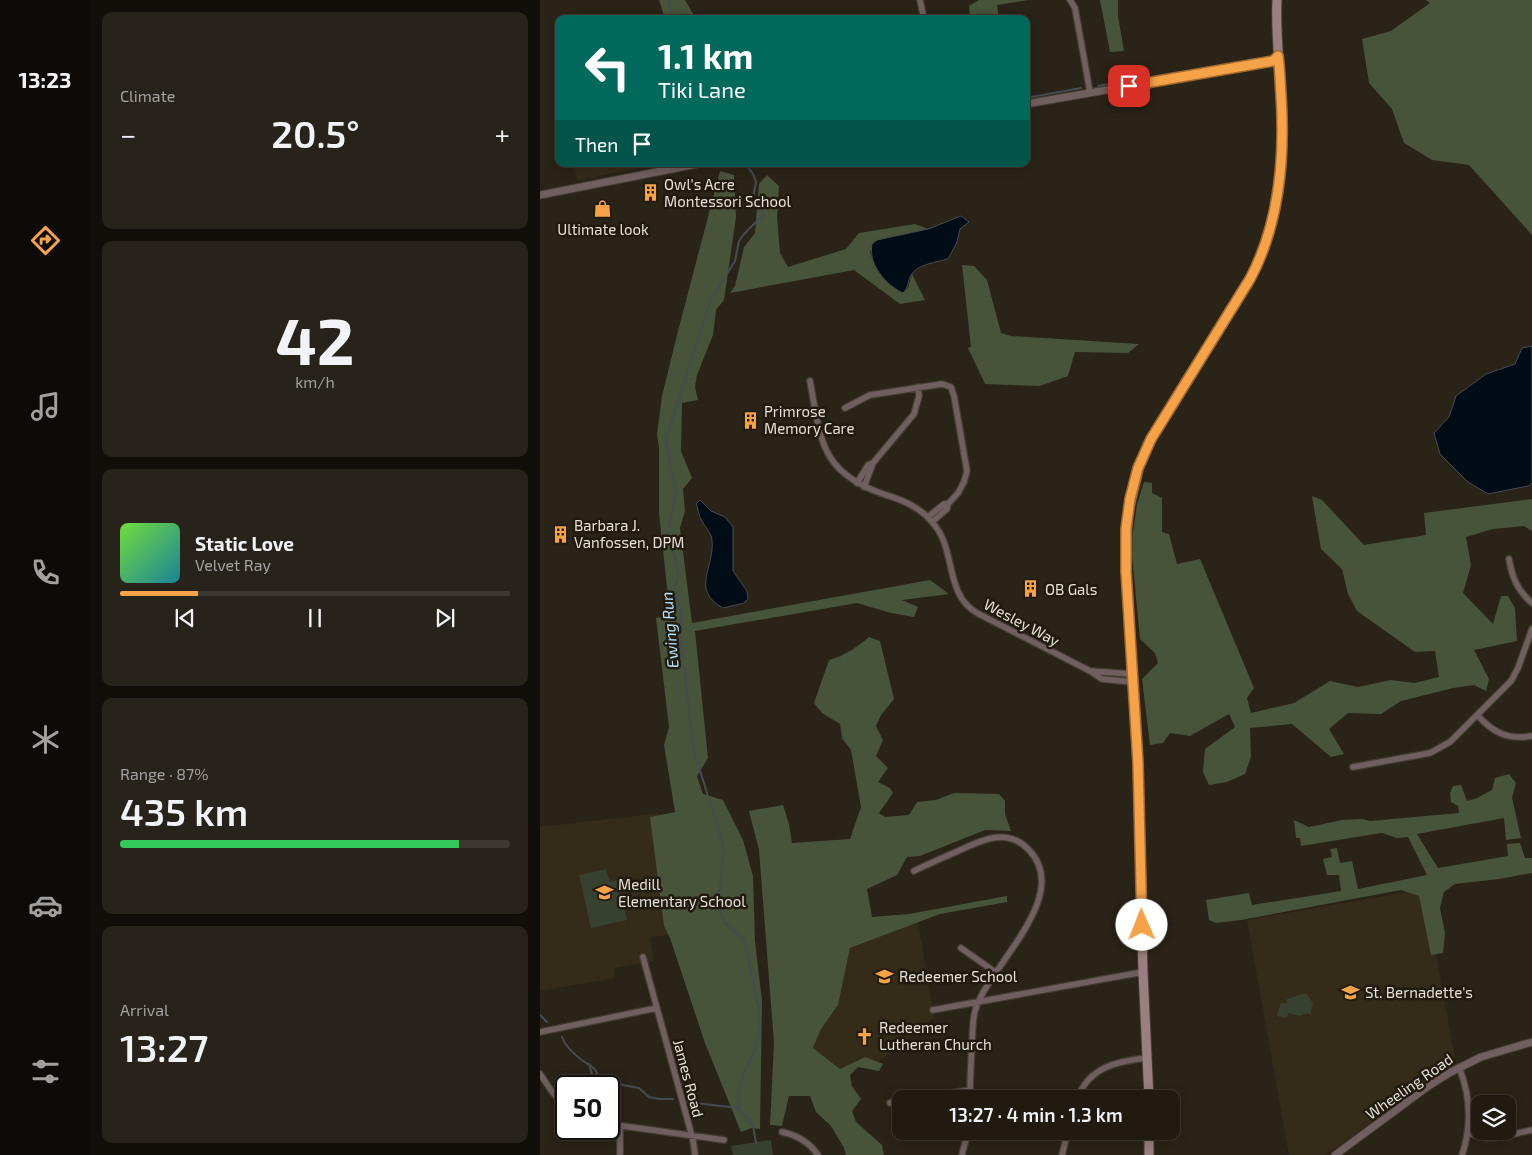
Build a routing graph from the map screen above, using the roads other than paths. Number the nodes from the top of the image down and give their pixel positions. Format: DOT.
graph roads {
  1 [pos="920,0"];
  2 [pos="1070,0"];
  3 [pos="1277,0"];
  4 [pos="923,15"];
  5 [pos="1278,56"];
  6 [pos="1090,92"];
  7 [pos="1030,103"];
  8 [pos="682,167"];
  9 [pos="540,195"];
  10 [pos="810,381"];
  11 [pos="918,386"];
  12 [pos="845,408"];
  13 [pos="873,463"];
  14 [pos="857,483"];
  15 [pos="864,486"];
  16 [pos="930,519"];
  17 [pos="1509,559"];
  18 [pos="1532,603"];
  19 [pos="1532,630"];
  20 [pos="1132,678"];
  21 [pos="1477,715"];
  22 [pos="1532,736"];
  23 [pos="1353,767"];
  24 [pos="914,871"];
  25 [pos="961,948"];
  26 [pos="643,957"];
  27 [pos="996,972"];
  28 [pos="1143,972"];
  29 [pos="978,1002"];
  30 [pos="657,1008"];
  31 [pos="933,1010"];
  32 [pos="540,1032"];
  33 [pos="1532,1042"];
  34 [pos="1147,1058"];
  35 [pos="1459,1067"];
  36 [pos="540,1074"];
  37 [pos="970,1090"];
  38 [pos="1082,1090"];
  39 [pos="1148,1090"];
  40 [pos="555,1095"];
  41 [pos="620,1126"];
  42 [pos="1532,1130"];
  43 [pos="782,1132"];
  44 [pos="1468,1132"];
  45 [pos="692,1136"];
  46 [pos="620,1140"];
  47 [pos="724,1140"];
  48 [pos="966,1140"];
  49 [pos="1066,1140"];
  50 [pos="1149,1140"];
  51 [pos="620,1155"];
  52 [pos="695,1155"];
  53 [pos="818,1155"];
  54 [pos="962,1155"];
  55 [pos="1062,1155"];
  56 [pos="1150,1155"];
  57 [pos="1335,1155"];
  58 [pos="1462,1155"];
  1 -- 4 [label="street"];
  2 -- 6 [label="street"];
  3 -- 5 [label="main road"];
  5 -- 6 [label="street"];
  5 -- 20 [label="main road"];
  6 -- 7 [label="street"];
  8 -- 9 [label="street"];
  10 -- 14 [label="street, Wesley Way"];
  11 -- 12 [label="street"];
  11 -- 13 [label="street"];
  11 -- 16 [label="street"];
  13 -- 14 [label="street"];
  13 -- 15 [label="street"];
  14 -- 15 [label="street, Wesley Way"];
  15 -- 16 [label="street, Wesley Way"];
  16 -- 20 [label="street, Wesley Way"];
  17 -- 18 [label="street"];
  19 -- 21 [label="street"];
  20 -- 28 [label="main road"];
  21 -- 22 [label="street"];
  21 -- 23 [label="street"];
  24 -- 27 [label="street"];
  25 -- 27 [label="street"];
  26 -- 30 [label="street, James Road"];
  27 -- 29 [label="street"];
  28 -- 29 [label="street"];
  28 -- 34 [label="main road"];
  29 -- 31 [label="street"];
  29 -- 37 [label="street"];
  30 -- 32 [label="street"];
  30 -- 45 [label="street, James Road"];
  33 -- 35 [label="street, Wheeling Road"];
  34 -- 38 [label="street"];
  34 -- 39 [label="main road"];
  35 -- 44 [label="street"];
  35 -- 57 [label="street, Wheeling Road"];
  36 -- 40 [label="street"];
  41 -- 45 [label="street"];
  42 -- 44 [label="street"];
  43 -- 53 [label="street"];
  44 -- 58 [label="street"];
  45 -- 47 [label="street"];
  45 -- 52 [label="street, James Road"];
  46 -- 51 [label="street"];
  48 -- 54 [label="street"];
  49 -- 55 [label="street"];
  50 -- 56 [label="main road"];
}
